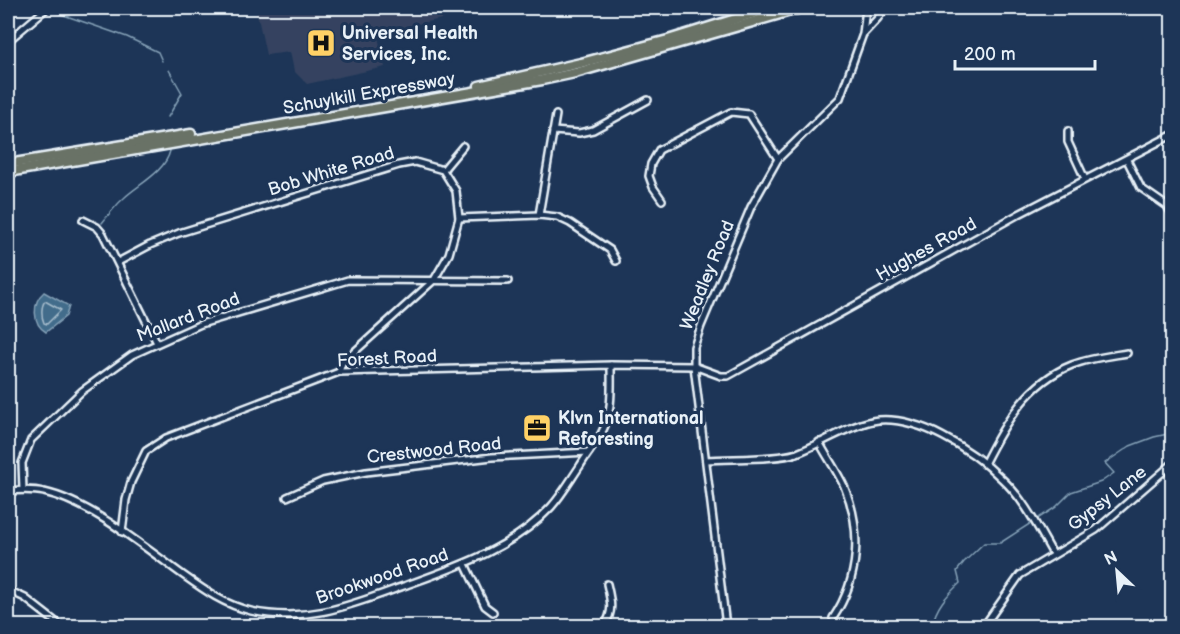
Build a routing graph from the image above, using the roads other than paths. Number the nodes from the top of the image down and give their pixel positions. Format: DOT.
graph roads {
  1 [pos="47,8"];
  2 [pos="771,8"];
  3 [pos="801,8"];
  4 [pos="866,8"];
  5 [pos="885,8"];
  6 [pos="863,34"];
  7 [pos="8,41"];
  8 [pos="648,100"];
  9 [pos="556,115"];
  10 [pos="553,131"];
  11 [pos="1068,131"];
  12 [pos="1173,135"];
  13 [pos="464,146"];
  14 [pos="778,159"];
  15 [pos="1127,160"];
  16 [pos="8,164"];
  17 [pos="443,170"];
  18 [pos="8,172"];
  19 [pos="1085,179"];
  20 [pos="662,200"];
  21 [pos="1172,214"];
  22 [pos="539,215"];
  23 [pos="459,218"];
  24 [pos="83,220"];
  25 [pos="616,261"];
  26 [pos="118,262"];
  27 [pos="434,280"];
  28 [pos="508,281"];
  29 [pos="157,343"];
  30 [pos="1127,353"];
  31 [pos="611,365"];
  32 [pos="694,366"];
  33 [pos="339,372"];
  34 [pos="819,442"];
  35 [pos="589,452"];
  36 [pos="706,460"];
  37 [pos="984,464"];
  38 [pos="1173,464"];
  39 [pos="23,490"];
  40 [pos="8,491"];
  41 [pos="287,497"];
  42 [pos="122,532"];
  43 [pos="1053,554"];
  44 [pos="465,564"];
  45 [pos="607,584"];
  46 [pos="8,590"];
  47 [pos="493,612"];
  48 [pos="833,618"];
  49 [pos="61,627"];
  50 [pos="604,627"];
  51 [pos="726,627"];
  52 [pos="984,627"];
  1 -- 7 [label="street"];
  2 -- 16 [label="highway, Schuylkill Expressway"];
  3 -- 18 [label="highway, Schuylkill Expressway"];
  4 -- 6 [label="street, Weadley Road"];
  5 -- 6 [label="street"];
  6 -- 14 [label="street, Weadley Road"];
  8 -- 10 [label="street"];
  9 -- 10 [label="street"];
  10 -- 22 [label="street"];
  11 -- 19 [label="street"];
  12 -- 15 [label="street, Hughes Road"];
  13 -- 17 [label="street"];
  14 -- 20 [label="street"];
  14 -- 32 [label="street, Weadley Road"];
  15 -- 19 [label="street, Hughes Road"];
  15 -- 21 [label="street"];
  17 -- 23 [label="street"];
  17 -- 26 [label="street, Bob White Road"];
  19 -- 32 [label="street, Hughes Road"];
  22 -- 23 [label="street"];
  22 -- 25 [label="street"];
  23 -- 27 [label="street"];
  24 -- 26 [label="street"];
  26 -- 29 [label="street"];
  27 -- 28 [label="street, Mallard Road"];
  27 -- 29 [label="street, Mallard Road"];
  27 -- 33 [label="street"];
  29 -- 39 [label="street, Mallard Road"];
  30 -- 37 [label="street"];
  31 -- 32 [label="street, Forest Road"];
  31 -- 33 [label="street, Forest Road"];
  31 -- 35 [label="street, Brookwood Road"];
  32 -- 36 [label="street, Weadley Road"];
  33 -- 42 [label="street, Forest Road"];
  34 -- 36 [label="street"];
  34 -- 37 [label="street"];
  34 -- 48 [label="street"];
  35 -- 41 [label="street, Crestwood Road"];
  35 -- 44 [label="street, Brookwood Road"];
  36 -- 51 [label="street, Weadley Road"];
  37 -- 43 [label="street"];
  38 -- 43 [label="street, Gypsy Lane"];
  39 -- 40 [label="street, Brookwood Road"];
  39 -- 42 [label="street, Brookwood Road"];
  42 -- 44 [label="street, Brookwood Road"];
  43 -- 52 [label="street, Gypsy Lane"];
  44 -- 47 [label="street"];
  45 -- 50 [label="street"];
  46 -- 49 [label="street"];
}
